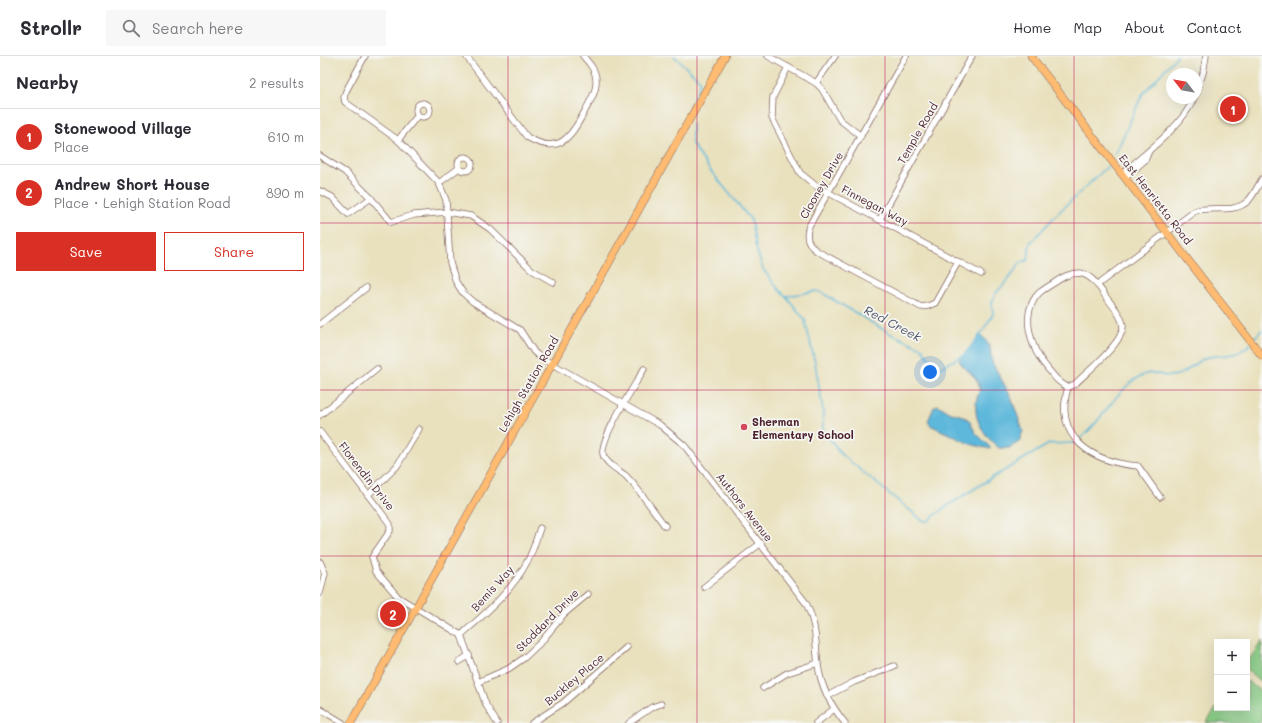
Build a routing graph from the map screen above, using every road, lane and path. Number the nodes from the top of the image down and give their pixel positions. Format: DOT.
graph roads {
  1 [pos="365,56"];
  2 [pos="583,56"];
  3 [pos="725,56"];
  4 [pos="768,56"];
  5 [pos="835,56"];
  6 [pos="906,56"];
  7 [pos="972,56"];
  8 [pos="1031,56"];
  9 [pos="1206,56"];
  10 [pos="467,57"];
  11 [pos="788,68"];
  12 [pos="1202,76"];
  13 [pos="816,83"];
  14 [pos="1190,104"];
  15 [pos="418,115"];
  16 [pos="860,136"];
  17 [pos="398,140"];
  18 [pos="320,156"];
  19 [pos="459,168"];
  20 [pos="1124,176"];
  21 [pos="1262,179"];
  22 [pos="439,183"];
  23 [pos="320,191"];
  24 [pos="828,192"];
  25 [pos="371,198"];
  26 [pos="447,212"];
  27 [pos="880,219"];
  28 [pos="1167,232"];
  29 [pos="958,262"];
  30 [pos="980,274"];
  31 [pos="553,282"];
  32 [pos="1097,285"];
  33 [pos="366,288"];
  34 [pos="320,324"];
  35 [pos="1262,356"];
  36 [pos="552,363"];
  37 [pos="377,369"];
  38 [pos="644,369"];
  39 [pos="1068,387"];
  40 [pos="624,404"];
  41 [pos="320,415"];
  42 [pos="419,429"];
  43 [pos="320,432"];
  44 [pos="368,495"];
  45 [pos="1160,498"];
  46 [pos="665,526"];
  47 [pos="540,528"];
  48 [pos="761,543"];
  49 [pos="320,562"];
  50 [pos="704,587"];
  51 [pos="320,593"];
  52 [pos="588,594"];
  53 [pos="415,607"];
  54 [pos="461,635"];
  55 [pos="627,647"];
  56 [pos="469,655"];
  57 [pos="459,662"];
  58 [pos="818,663"];
  59 [pos="894,666"];
  60 [pos="478,682"];
  61 [pos="763,688"];
  62 [pos="827,696"];
  63 [pos="662,704"];
  64 [pos="320,709"];
  65 [pos="834,709"];
  66 [pos="343,723"];
  67 [pos="351,723"];
  68 [pos="497,723"];
  69 [pos="532,723"];
  70 [pos="629,723"];
  71 [pos="816,723"];
  72 [pos="845,723"];
  1 -- 17 [label="street"];
  2 -- 10 [label="street"];
  3 -- 36 [label="main road, Lehigh Station Road"];
  4 -- 11 [label="street"];
  5 -- 13 [label="street"];
  6 -- 16 [label="street, Clooney Drive"];
  7 -- 27 [label="street, Temple Road"];
  8 -- 20 [label="main road, East Henrietta Road"];
  9 -- 12 [label="street"];
  11 -- 13 [label="street"];
  11 -- 24 [label="street, Finnegan Way"];
  13 -- 16 [label="street"];
  14 -- 20 [label="street"];
  15 -- 17 [label="street"];
  16 -- 24 [label="street, Clooney Drive"];
  17 -- 22 [label="street"];
  18 -- 25 [label="street"];
  19 -- 22 [label="street"];
  20 -- 28 [label="main road, East Henrietta Road"];
  21 -- 28 [label="street"];
  22 -- 26 [label="street, Authors Avenue"];
  23 -- 25 [label="street"];
  24 -- 27 [label="street, Finnegan Way"];
  24 -- 29 [label="street, Clooney Drive"];
  25 -- 26 [label="street"];
  26 -- 31 [label="street"];
  26 -- 36 [label="street, Authors Avenue"];
  27 -- 29 [label="street, Finnegan Way"];
  28 -- 32 [label="street"];
  28 -- 35 [label="main road, East Henrietta Road"];
  29 -- 30 [label="street, Finnegan Way"];
  32 -- 39 [label="street"];
  32 -- 39 [label="street"];
  33 -- 34 [label="street"];
  36 -- 40 [label="street, Authors Avenue"];
  36 -- 53 [label="main road, Lehigh Station Road"];
  37 -- 41 [label="street"];
  38 -- 40 [label="street"];
  39 -- 45 [label="street"];
  40 -- 46 [label="street"];
  40 -- 48 [label="street, Authors Avenue"];
  42 -- 44 [label="street"];
  43 -- 44 [label="street, Florendin Drive"];
  44 -- 53 [label="street, Florendin Drive"];
  47 -- 54 [label="street, Bemis Way"];
  48 -- 50 [label="street"];
  48 -- 58 [label="street, Authors Avenue"];
  49 -- 51 [label="street"];
  52 -- 60 [label="street, Stoddard Drive"];
  53 -- 54 [label="street"];
  53 -- 67 [label="main road, Lehigh Station Road"];
  54 -- 56 [label="street"];
  55 -- 69 [label="street, Buckley Place"];
  56 -- 57 [label="street"];
  56 -- 60 [label="street"];
  58 -- 61 [label="street"];
  58 -- 62 [label="street, Authors Avenue"];
  59 -- 62 [label="street"];
  60 -- 68 [label="street"];
  62 -- 65 [label="street, Authors Avenue"];
  63 -- 70 [label="street"];
  64 -- 66 [label="street"];
  65 -- 71 [label="street"];
  65 -- 72 [label="street, Authors Avenue"];
}
